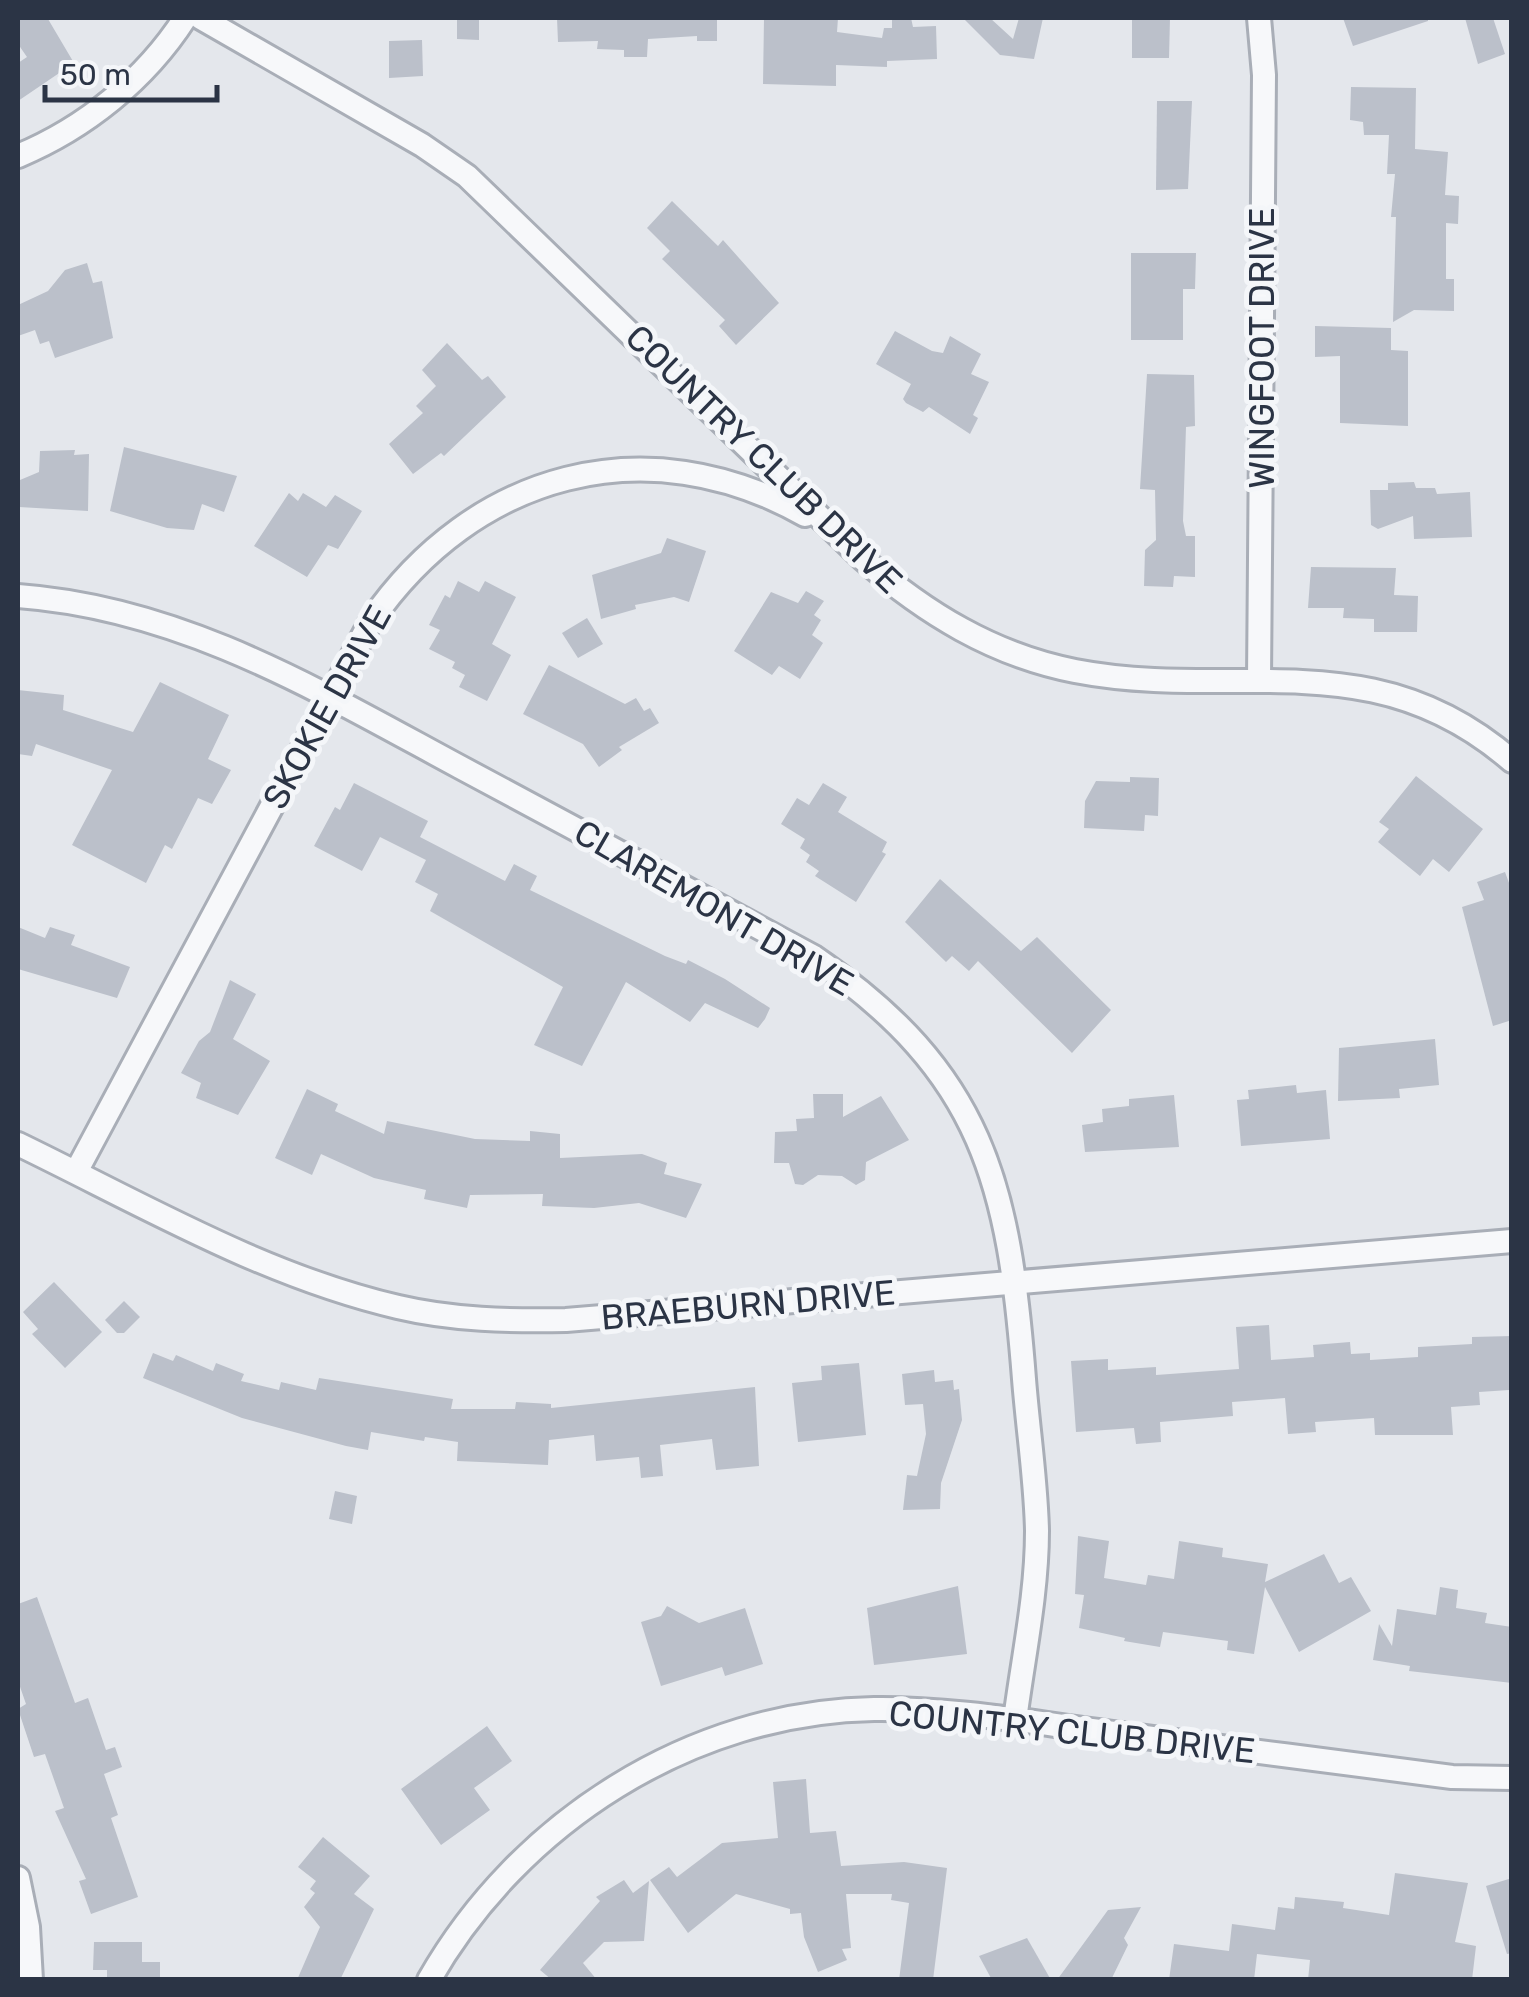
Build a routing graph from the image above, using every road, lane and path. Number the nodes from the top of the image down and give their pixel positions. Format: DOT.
graph roads {
  1 [pos="185,18"];
  2 [pos="201,18"];
  3 [pos="1258,18"];
  4 [pos="18,156"];
  5 [pos="850,546"];
  6 [pos="18,596"];
  7 [pos="1259,680"];
  8 [pos="330,697"];
  9 [pos="1512,761"];
  10 [pos="18,1144"];
  11 [pos="76,1172"];
  12 [pos="1512,1241"];
  13 [pos="1017,1283"];
  14 [pos="1015,1720"];
  15 [pos="1512,1778"];
  16 [pos="18,1878"];
  17 [pos="31,1980"];
  18 [pos="429,1980"];
  1 -- 4 [label="street"];
  2 -- 5 [label="street, COUNTRY CLUB DRIVE"];
  3 -- 7 [label="street, WINGFOOT DRIVE"];
  5 -- 7 [label="street, COUNTRY CLUB DRIVE"];
  5 -- 8 [label="street, SKOKIE DRIVE"];
  6 -- 8 [label="street, CLAREMONT DRIVE"];
  7 -- 9 [label="street, COUNTRY CLUB DRIVE"];
  8 -- 11 [label="street, SKOKIE DRIVE"];
  8 -- 13 [label="street, CLAREMONT DRIVE"];
  10 -- 11 [label="street, BRAEBURN DRIVE"];
  11 -- 13 [label="street, BRAEBURN DRIVE"];
  12 -- 13 [label="street, BRAEBURN DRIVE"];
  13 -- 14 [label="street, CLAREMONT DRIVE"];
  14 -- 15 [label="street, COUNTRY CLUB DRIVE"];
  14 -- 18 [label="street, COUNTRY CLUB DRIVE"];
  16 -- 17 [label="street"];
}
